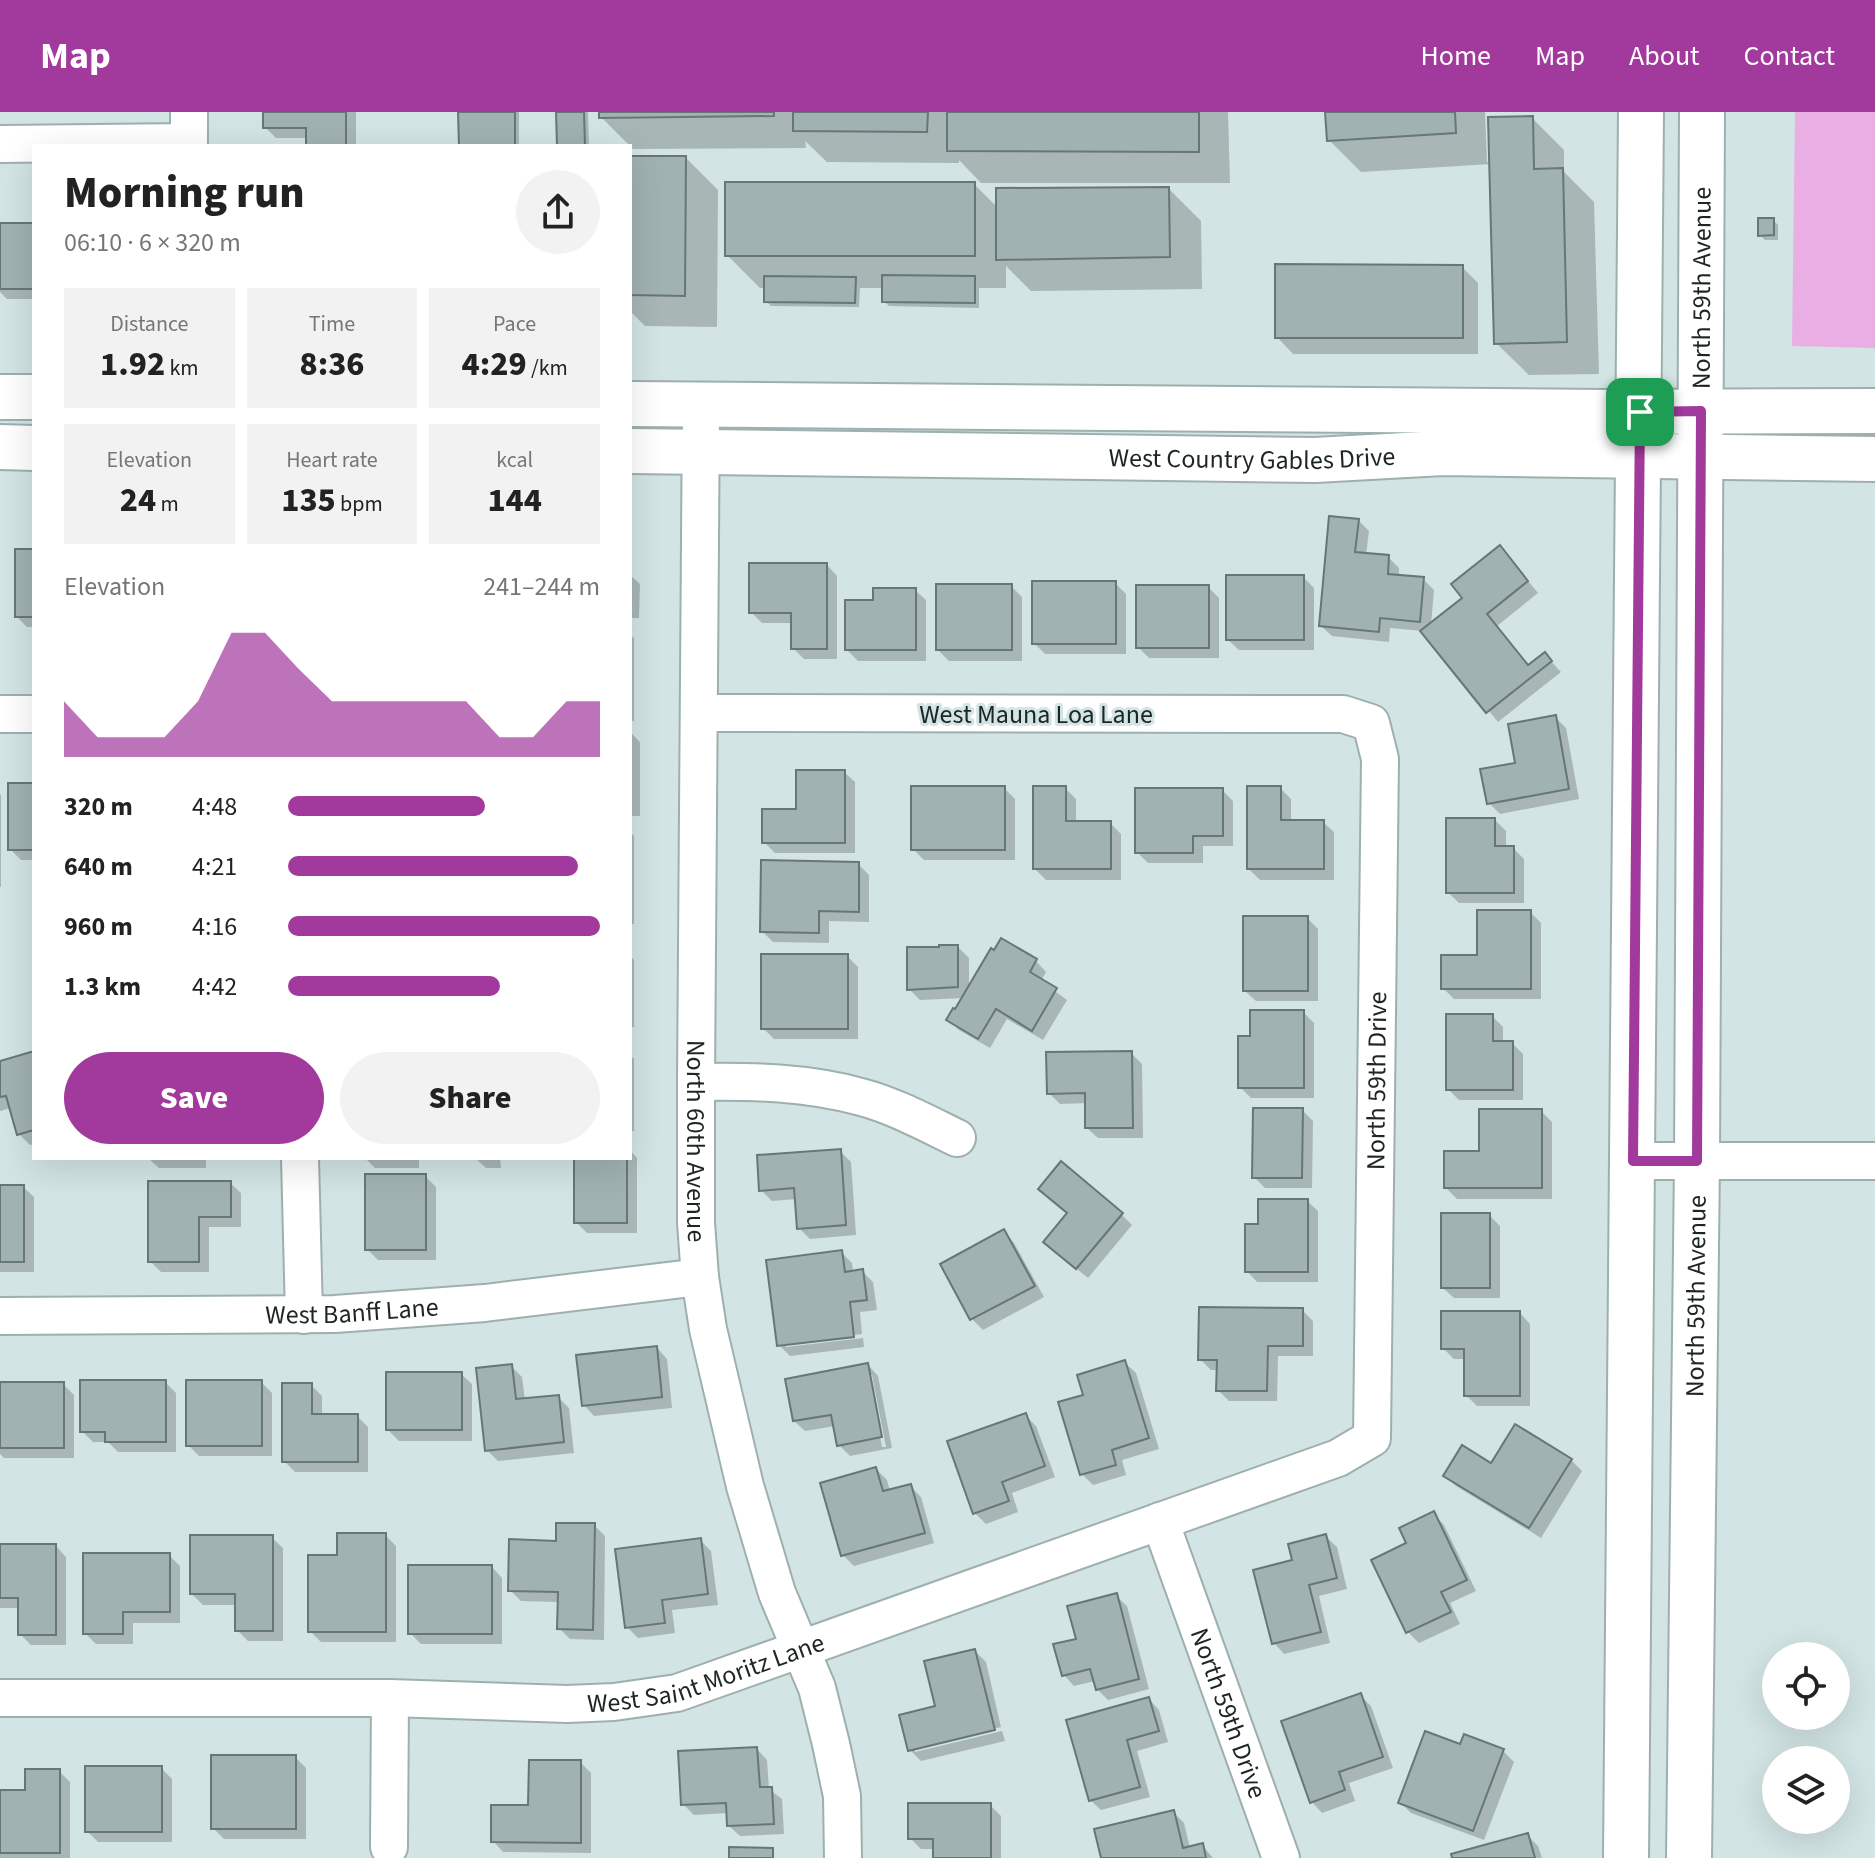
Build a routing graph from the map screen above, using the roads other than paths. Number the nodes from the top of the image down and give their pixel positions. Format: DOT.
graph roads {
  1 [pos="1641,112"];
  2 [pos="1702,112"];
  3 [pos="189,127"];
  4 [pos="0,144"];
  5 [pos="0,397"];
  6 [pos="32,397"];
  7 [pos="632,404"];
  8 [pos="701,405"];
  9 [pos="1701,411"];
  10 [pos="1875,411"];
  11 [pos="1640,412"];
  12 [pos="0,447"];
  13 [pos="32,448"];
  14 [pos="632,451"];
  15 [pos="701,452"];
  16 [pos="1639,454"];
  17 [pos="1701,456"];
  18 [pos="1875,459"];
  19 [pos="700,713"];
  20 [pos="0,714"];
  21 [pos="32,714"];
  22 [pos="1371,723"];
  23 [pos="696,1082"];
  24 [pos="957,1138"];
  25 [pos="300,1160"];
  26 [pos="1633,1161"];
  27 [pos="1697,1161"];
  28 [pos="1875,1161"];
  29 [pos="700,1277"];
  30 [pos="304,1315"];
  31 [pos="0,1316"];
  32 [pos="1372,1438"];
  33 [pos="1160,1521"];
  34 [pos="800,1649"];
  35 [pos="0,1698"];
  36 [pos="390,1698"];
  37 [pos="389,1847"];
  38 [pos="843,1858"];
  39 [pos="1281,1858"];
  40 [pos="1626,1858"];
  41 [pos="1689,1858"];
  1 -- 11 [label="main road"];
  2 -- 9 [label="main road, North 59th Avenue"];
  3 -- 4 [label="street"];
  5 -- 6 [label="main road"];
  7 -- 8 [label="main road, West Country Gables Drive"];
  8 -- 11 [label="main road, West Country Gables Drive"];
  8 -- 15 [label="street, North 60th Avenue"];
  9 -- 10 [label="main road, West Country Gables Drive"];
  9 -- 11 [label="main road, West Country Gables Drive"];
  9 -- 17 [label="main road, North 59th Avenue"];
  11 -- 16 [label="main road"];
  12 -- 13 [label="main road"];
  14 -- 15 [label="main road, West Country Gables Drive"];
  15 -- 16 [label="main road, West Country Gables Drive"];
  15 -- 19 [label="street, North 60th Avenue"];
  16 -- 17 [label="main road, West Country Gables Drive"];
  16 -- 26 [label="main road"];
  17 -- 18 [label="main road, West Country Gables Drive"];
  17 -- 27 [label="main road, North 59th Avenue"];
  19 -- 22 [label="street, West Mauna Loa Lane"];
  19 -- 23 [label="street, North 60th Avenue"];
  20 -- 21 [label="street"];
  22 -- 32 [label="street, North 59th Drive"];
  23 -- 24 [label="street"];
  23 -- 29 [label="street, North 60th Avenue"];
  25 -- 30 [label="street"];
  26 -- 27 [label="street"];
  26 -- 40 [label="main road"];
  27 -- 28 [label="street"];
  27 -- 41 [label="main road, North 59th Avenue"];
  29 -- 30 [label="street, West Banff Lane"];
  29 -- 34 [label="street, North 60th Avenue"];
  30 -- 31 [label="street, West Banff Lane"];
  32 -- 33 [label="street, West Saint Moritz Lane"];
  33 -- 34 [label="street, West Saint Moritz Lane"];
  33 -- 39 [label="street, North 59th Drive"];
  34 -- 36 [label="street, West Saint Moritz Lane"];
  34 -- 38 [label="street, North 60th Avenue"];
  35 -- 36 [label="street, West Saint Moritz Lane"];
  36 -- 37 [label="street"];
}
